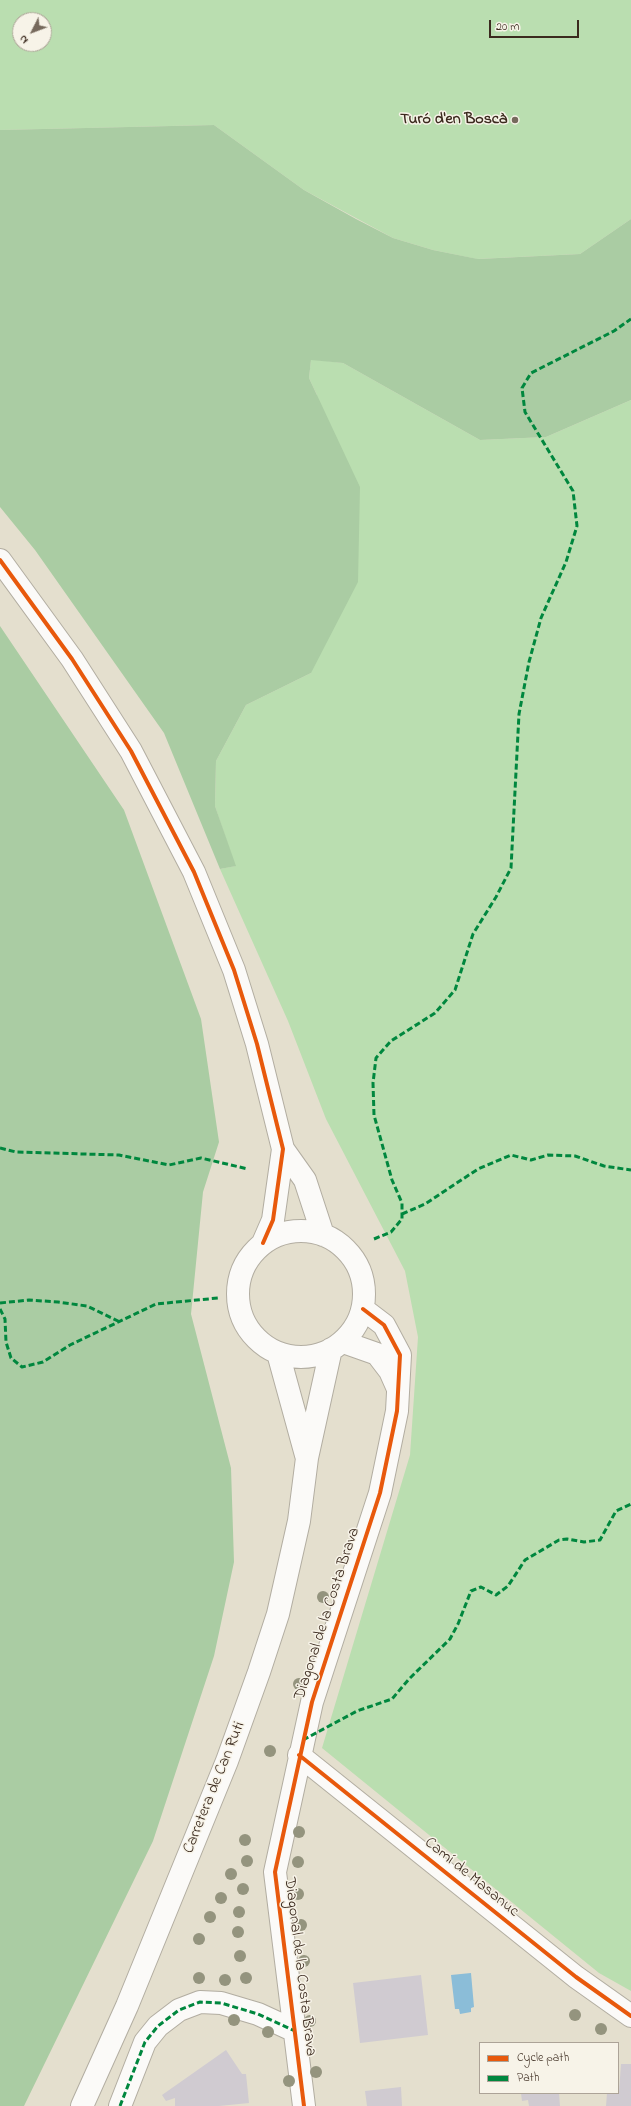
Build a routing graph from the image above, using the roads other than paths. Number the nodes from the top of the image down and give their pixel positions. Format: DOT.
graph roads {
  1 [pos="0,560"];
  2 [pos="283,1149"];
  3 [pos="323,1235"];
  4 [pos="263,1243"];
  5 [pos="363,1309"];
  6 [pos="337,1346"];
  7 [pos="278,1353"];
  8 [pos="399,1392"];
  9 [pos="307,1458"];
  10 [pos="299,1755"];
  11 [pos="631,2016"];
  12 [pos="295,2031"];
  13 [pos="82,2106"];
  14 [pos="120,2106"];
  15 [pos="304,2106"];
  1 -- 2 [label="street"];
  2 -- 3 [label="street"];
  2 -- 4 [label="street"];
  3 -- 4 [label="street"];
  3 -- 5 [label="street"];
  4 -- 7 [label="street"];
  5 -- 6 [label="street"];
  5 -- 8 [label="street, Diagonal de la Costa Brava"];
  6 -- 7 [label="street"];
  6 -- 8 [label="street"];
  6 -- 9 [label="street, Carretera de Can Ruti"];
  7 -- 9 [label="street, Carretera de Can Ruti"];
  8 -- 10 [label="street, Diagonal de la Costa Brava"];
  9 -- 13 [label="street, Carretera de Can Ruti"];
  10 -- 11 [label="street, Camí de Masanuc"];
  10 -- 12 [label="street, Diagonal de la Costa Brava"];
  12 -- 14 [label="street"];
  12 -- 15 [label="street, Diagonal de la Costa Brava"];
}
